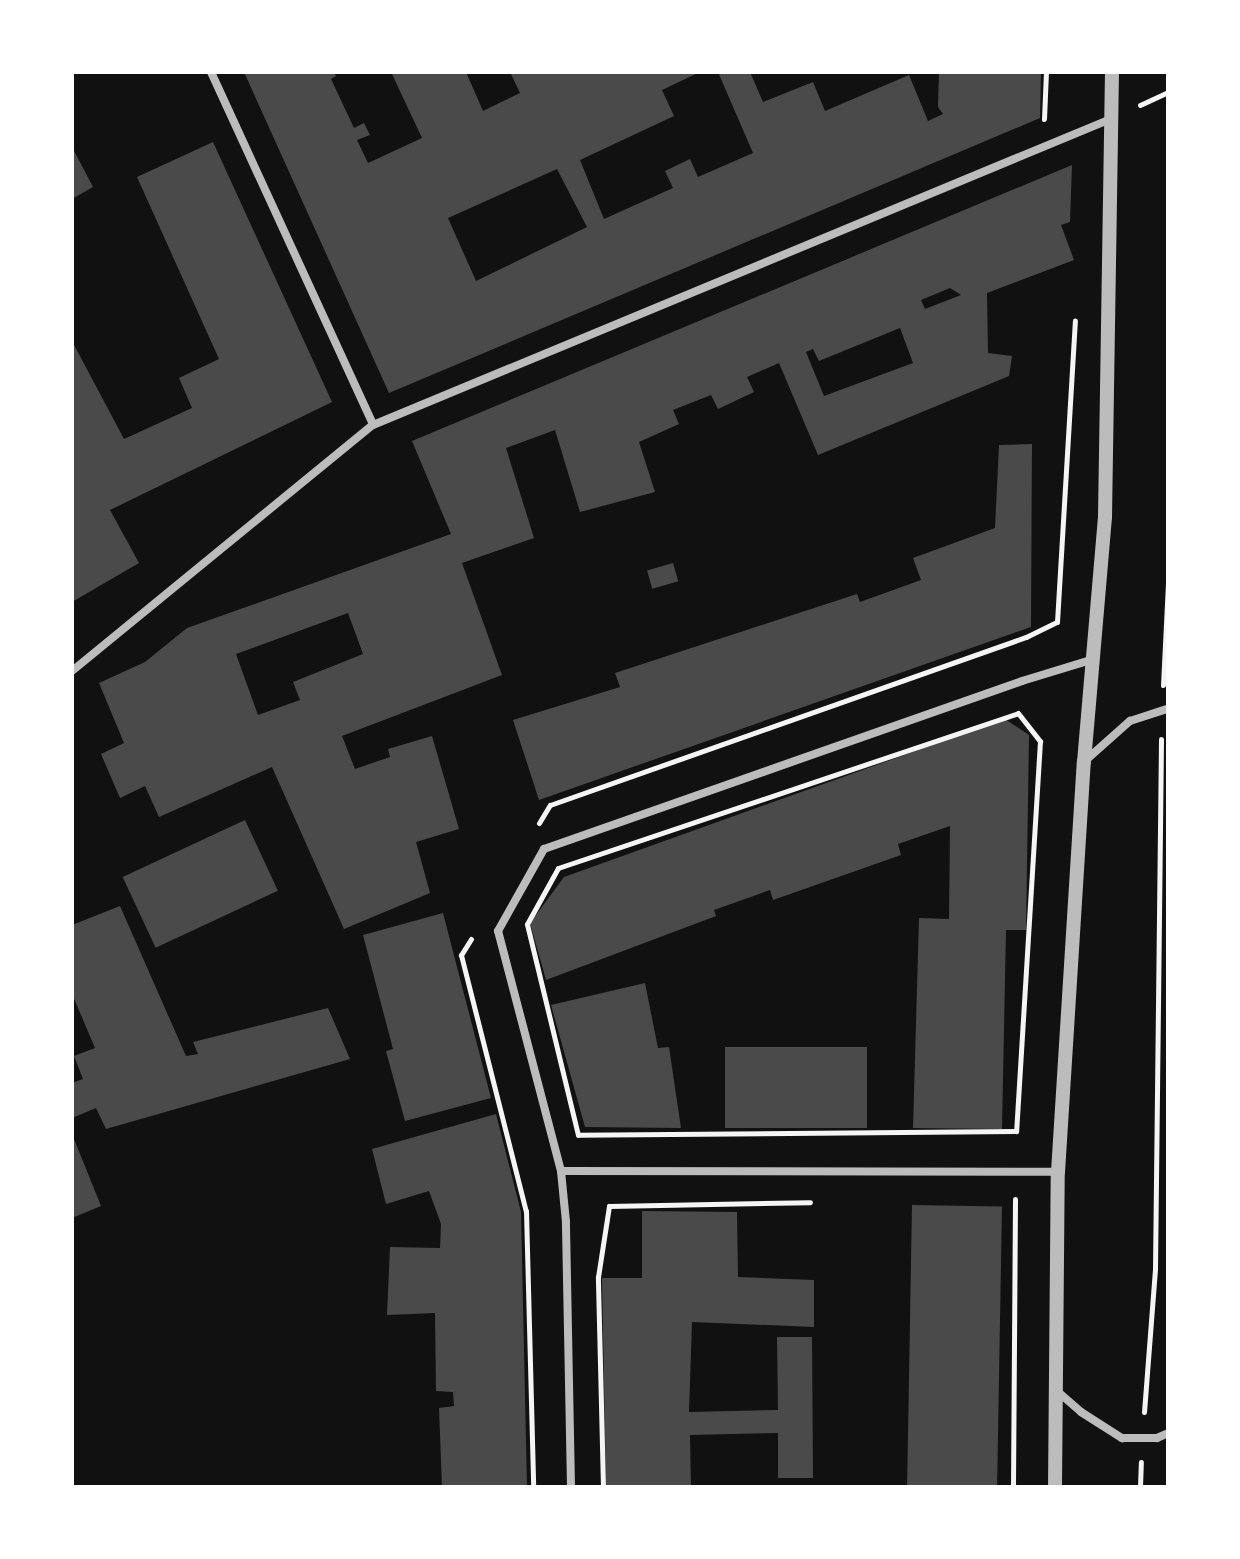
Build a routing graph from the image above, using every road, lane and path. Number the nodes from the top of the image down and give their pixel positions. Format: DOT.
graph roads {
  1 [pos="211,72"];
  2 [pos="1046,72"];
  3 [pos="1112,72"];
  4 [pos="1045,118"];
  5 [pos="1114,118"];
  6 [pos="1076,312"];
  7 [pos="373,425"];
  8 [pos="1168,582"];
  9 [pos="1095,659"];
  10 [pos="72,671"];
  11 [pos="1165,709"];
  12 [pos="1084,762"];
  13 [pos="534,833"];
  14 [pos="477,928"];
  15 [pos="590,1135"];
  16 [pos="561,1171"];
  17 [pos="1058,1172"];
  18 [pos="999,1198"];
  19 [pos="812,1202"];
  20 [pos="1056,1390"];
  21 [pos="1168,1433"];
  22 [pos="1142,1439"];
  23 [pos="533,1487"];
  24 [pos="571,1487"];
  25 [pos="603,1487"];
  26 [pos="1013,1487"];
  27 [pos="1055,1487"];
  28 [pos="1140,1487"];
  1 -- 7 [label="street"];
  2 -- 4 [label="path"];
  3 -- 5 [label="street"];
  5 -- 7 [label="street"];
  5 -- 9 [label="street"];
  6 -- 13 [label="path"];
  7 -- 10 [label="street"];
  8 -- 11 [label="path"];
  9 -- 12 [label="street"];
  9 -- 16 [label="street"];
  11 -- 12 [label="street"];
  11 -- 22 [label="path"];
  12 -- 17 [label="street"];
  14 -- 23 [label="path"];
  15 -- 15 [label="path"];
  16 -- 17 [label="street"];
  16 -- 24 [label="street"];
  17 -- 20 [label="street"];
  18 -- 26 [label="path"];
  19 -- 25 [label="path"];
  20 -- 22 [label="street"];
  20 -- 27 [label="street"];
  21 -- 22 [label="street"];
  22 -- 28 [label="path"];
}
